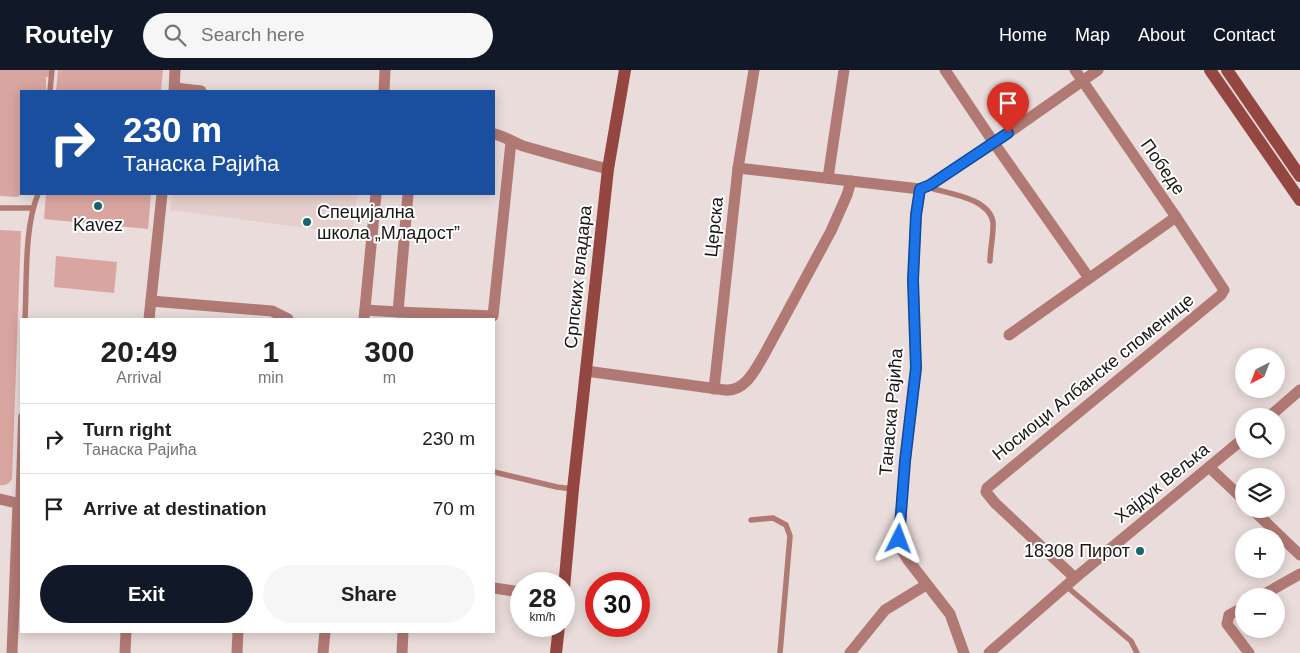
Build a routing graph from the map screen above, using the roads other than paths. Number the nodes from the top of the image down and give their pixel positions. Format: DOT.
graph roads {
  1 [pos="52,70"];
  2 [pos="174,70"];
  3 [pos="385,70"];
  4 [pos="625,70"];
  5 [pos="754,70"];
  6 [pos="844,70"];
  7 [pos="945,70"];
  8 [pos="1075,70"];
  9 [pos="1098,70"];
  10 [pos="1210,70"];
  11 [pos="1227,70"];
  12 [pos="1082,81"];
  13 [pos="50,90"];
  14 [pos="174,90"];
  15 [pos="384,90"];
  16 [pos="495,134"];
  17 [pos="512,142"];
  18 [pos="994,143"];
  19 [pos="738,168"];
  20 [pos="608,169"];
  21 [pos="1298,170"];
  22 [pos="828,178"];
  23 [pos="851,181"];
  24 [pos="925,187"];
  25 [pos="38,195"];
  26 [pos="162,195"];
  27 [pos="376,195"];
  28 [pos="408,195"];
  29 [pos="1300,200"];
  30 [pos="0,208"];
  31 [pos="32,208"];
  32 [pos="1176,217"];
  33 [pos="990,261"];
  34 [pos="1089,278"];
  35 [pos="1222,285"];
  36 [pos="151,301"];
  37 [pos="398,312"];
  38 [pos="365,315"];
  39 [pos="25,318"];
  40 [pos="149,318"];
  41 [pos="286,318"];
  42 [pos="1008,335"];
  43 [pos="586,371"];
  44 [pos="714,389"];
  45 [pos="1300,390"];
  46 [pos="1279,408"];
  47 [pos="1235,446"];
  48 [pos="20,460"];
  49 [pos="1210,468"];
  50 [pos="495,472"];
  51 [pos="573,489"];
  52 [pos="1235,492"];
  53 [pos="0,499"];
  54 [pos="19,504"];
  55 [pos="1261,518"];
  56 [pos="751,520"];
  57 [pos="1300,555"];
  58 [pos="565,572"];
  59 [pos="1300,574"];
  60 [pos="1075,578"];
  61 [pos="926,585"];
  62 [pos="1066,586"];
  63 [pos="495,588"];
  64 [pos="1275,588"];
  65 [pos="510,590"];
  66 [pos="1235,612"];
  67 [pos="126,633"];
  68 [pos="238,633"];
  69 [pos="325,633"];
  70 [pos="403,633"];
  71 [pos="1235,635"];
  72 [pos="558,637"];
  73 [pos="1238,638"];
  74 [pos="12,653"];
  75 [pos="125,653"];
  76 [pos="237,653"];
  77 [pos="323,653"];
  78 [pos="402,653"];
  79 [pos="556,653"];
  80 [pos="780,653"];
  81 [pos="850,653"];
  82 [pos="964,653"];
  83 [pos="989,653"];
  84 [pos="1137,653"];
  85 [pos="1249,653"];
  1 -- 13 [label="lane"];
  2 -- 14 [label="street"];
  3 -- 15 [label="street"];
  4 -- 20 [label="main road, Српских владара"];
  5 -- 19 [label="street, Церска"];
  6 -- 22 [label="street"];
  7 -- 18 [label="street"];
  8 -- 12 [label="street, Победе"];
  9 -- 12 [label="street"];
  10 -- 29 [label="main road"];
  11 -- 21 [label="main road"];
  12 -- 18 [label="street"];
  12 -- 32 [label="street, Победе"];
  16 -- 17 [label="street"];
  17 -- 20 [label="street"];
  17 -- 37 [label="street"];
  18 -- 24 [label="street"];
  18 -- 34 [label="street"];
  19 -- 22 [label="street"];
  19 -- 44 [label="street, Церска"];
  20 -- 43 [label="main road, Српских владара"];
  22 -- 23 [label="street"];
  23 -- 24 [label="street"];
  23 -- 44 [label="street"];
  24 -- 33 [label="lane"];
  24 -- 61 [label="street, Танаска Рајића"];
  25 -- 31 [label="lane"];
  26 -- 36 [label="street"];
  27 -- 38 [label="street"];
  28 -- 37 [label="street"];
  30 -- 31 [label="lane"];
  31 -- 39 [label="lane"];
  32 -- 34 [label="street"];
  32 -- 35 [label="street, Победе"];
  34 -- 42 [label="street"];
  35 -- 60 [label="street, Носиоци Албанске споменице"];
  36 -- 40 [label="street"];
  36 -- 41 [label="street"];
  37 -- 38 [label="street"];
  43 -- 44 [label="street"];
  43 -- 51 [label="main road, Српских владара"];
  45 -- 46 [label="street"];
  47 -- 49 [label="street, Хајдук Вељка"];
  48 -- 54 [label="lane"];
  49 -- 52 [label="street"];
  49 -- 60 [label="street, Хајдук Вељка"];
  50 -- 51 [label="lane"];
  51 -- 58 [label="main road, Српских владара"];
  53 -- 54 [label="street"];
  54 -- 74 [label="street"];
  55 -- 57 [label="street"];
  56 -- 80 [label="lane"];
  59 -- 64 [label="street"];
  60 -- 62 [label="street, Хајдук Вељка"];
  61 -- 81 [label="street"];
  61 -- 82 [label="street, Танаска Рајића"];
  62 -- 83 [label="street, Хајдук Вељка"];
  62 -- 84 [label="lane"];
  63 -- 65 [label="street"];
  66 -- 71 [label="street"];
  67 -- 75 [label="street"];
  68 -- 76 [label="street"];
  69 -- 77 [label="street"];
  70 -- 78 [label="street"];
  72 -- 79 [label="main road"];
  73 -- 85 [label="street"];
}
